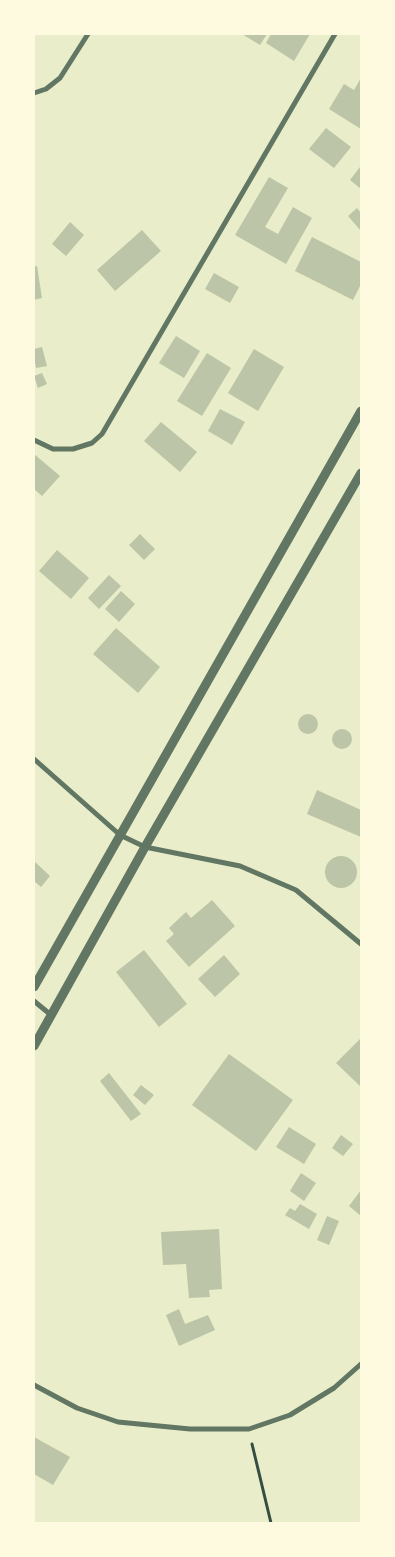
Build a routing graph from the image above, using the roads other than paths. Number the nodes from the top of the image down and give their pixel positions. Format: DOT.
graph roads {
  1 [pos="88,34"];
  2 [pos="335,34"];
  3 [pos="34,93"];
  4 [pos="361,411"];
  5 [pos="34,440"];
  6 [pos="361,473"];
  7 [pos="34,759"];
  8 [pos="120,834"];
  9 [pos="145,847"];
  10 [pos="361,944"];
  11 [pos="34,986"];
  12 [pos="34,1001"];
  13 [pos="51,1015"];
  14 [pos="34,1046"];
  15 [pos="361,1364"];
  16 [pos="34,1385"];
  1 -- 3 [label="street"];
  2 -- 5 [label="street"];
  4 -- 8 [label="street"];
  6 -- 9 [label="street"];
  7 -- 8 [label="street"];
  8 -- 9 [label="street"];
  8 -- 11 [label="street"];
  9 -- 10 [label="street"];
  9 -- 13 [label="street"];
  12 -- 13 [label="street"];
  13 -- 14 [label="street"];
  15 -- 16 [label="street"];
}
